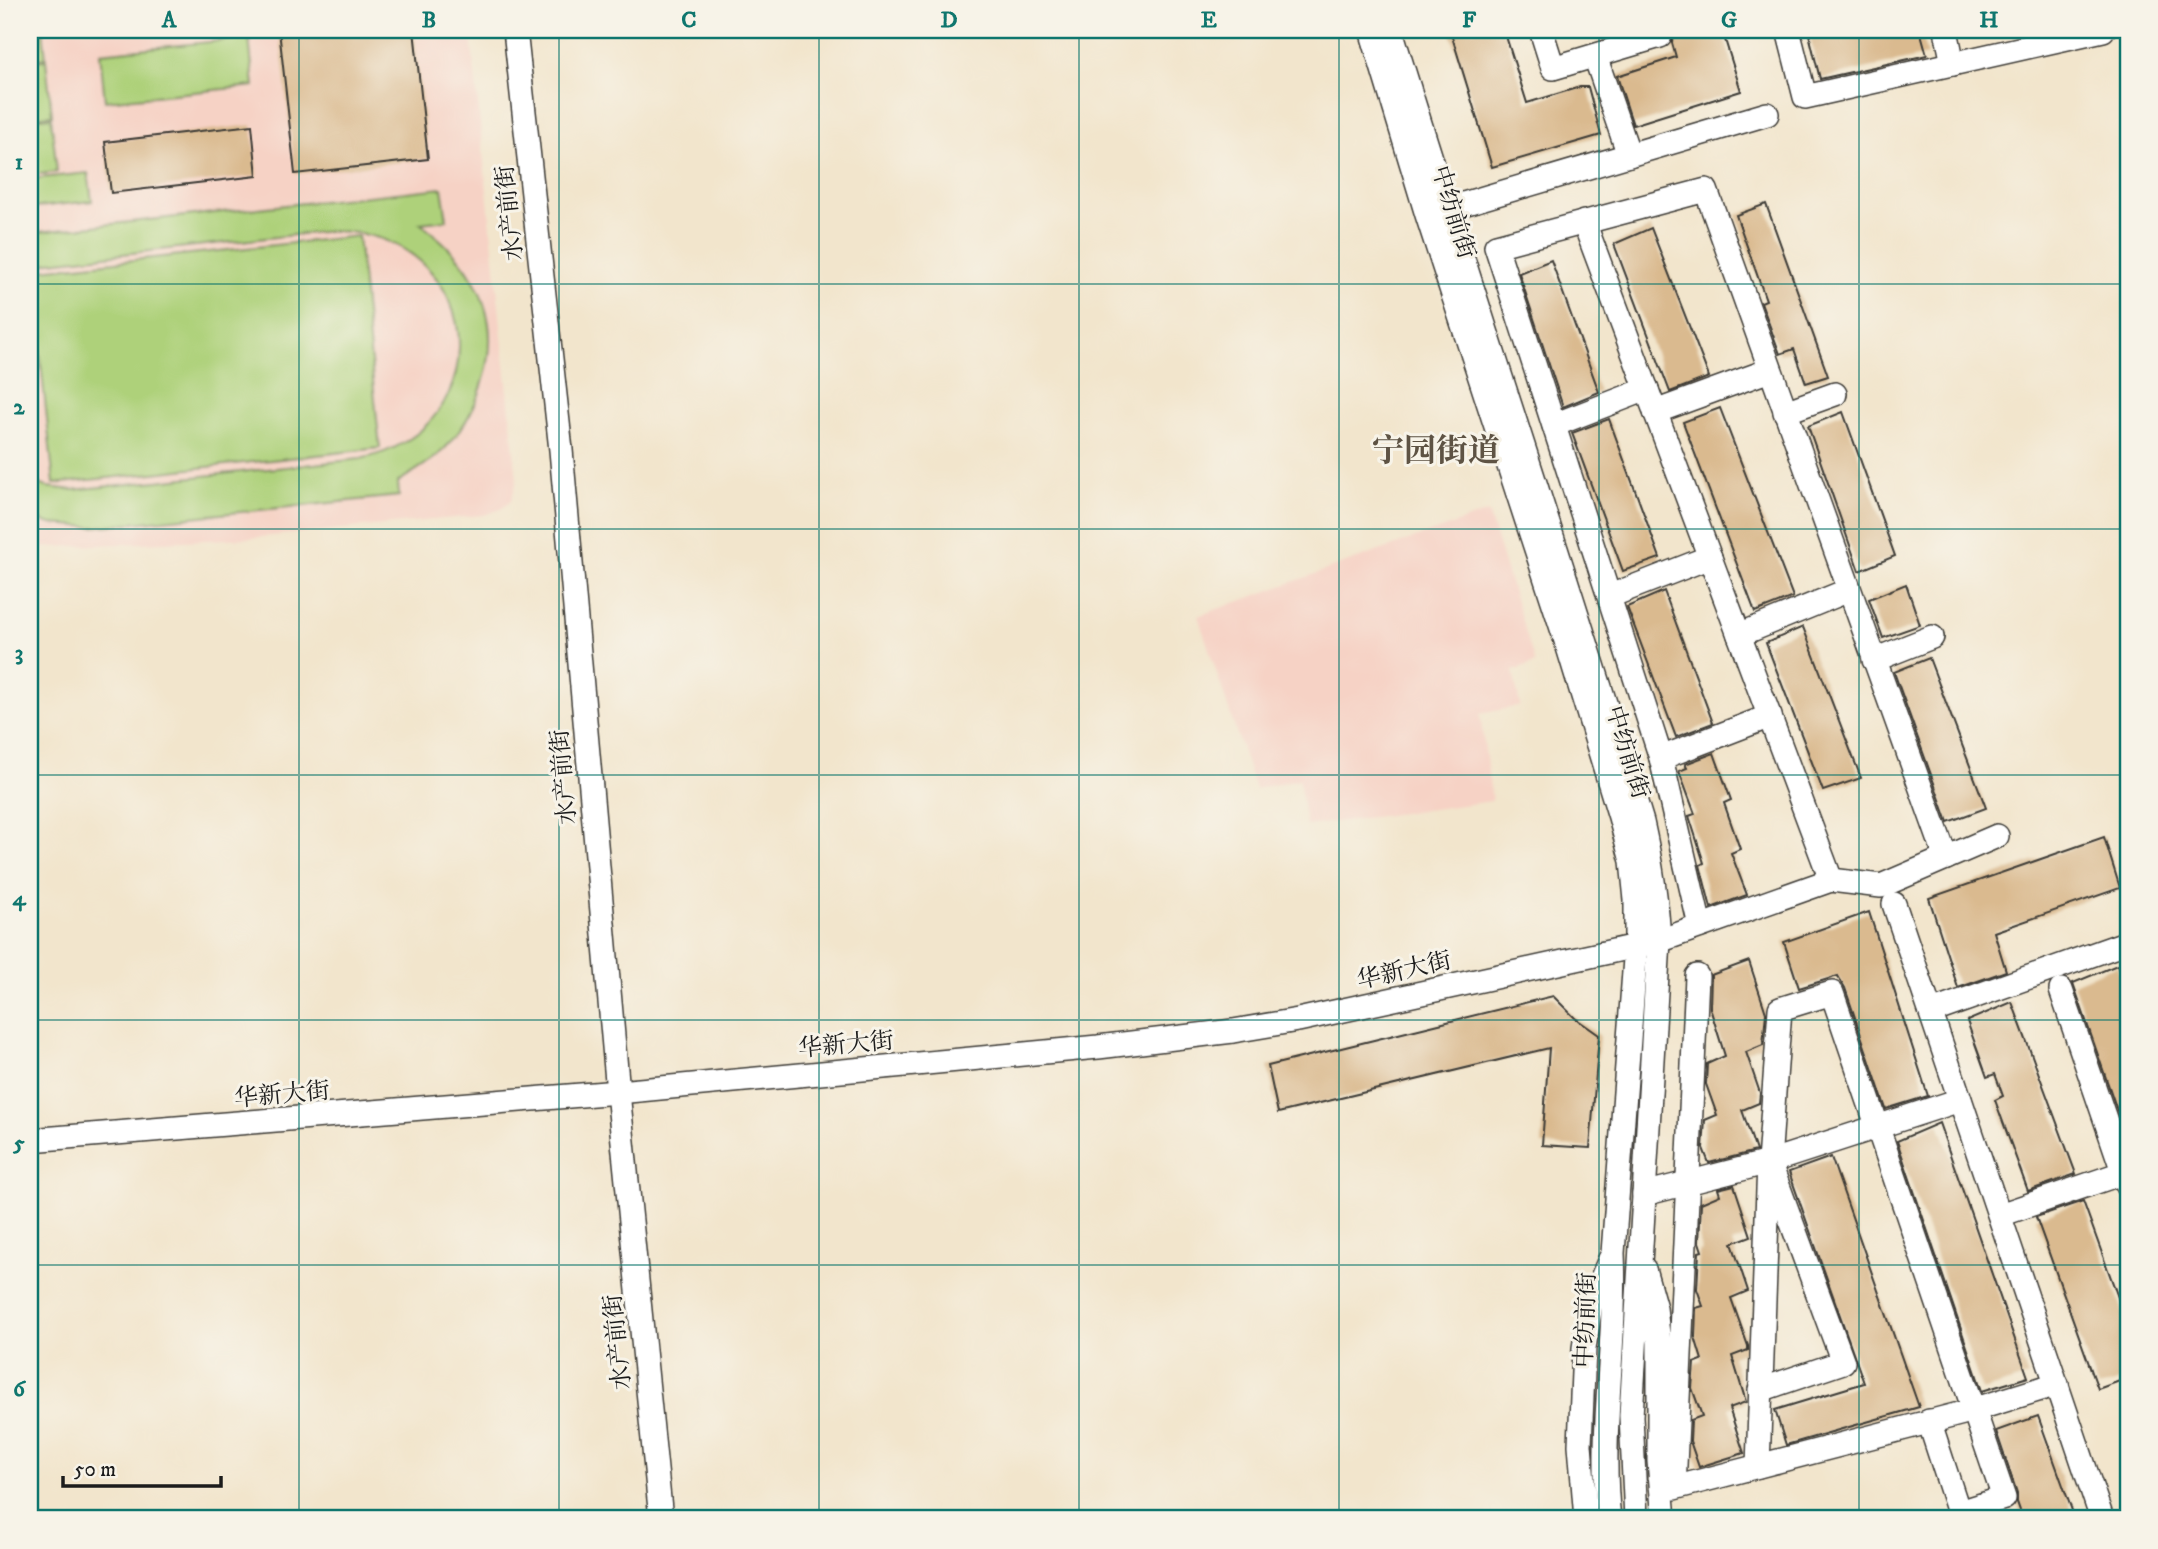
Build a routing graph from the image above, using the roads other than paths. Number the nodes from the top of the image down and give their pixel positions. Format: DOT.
graph roads {
  1 [pos="515,30"];
  2 [pos="1371,30"];
  3 [pos="1391,30"];
  4 [pos="1541,30"];
  5 [pos="1658,30"];
  6 [pos="1788,30"];
  7 [pos="1946,30"];
  8 [pos="2103,30"];
  9 [pos="1595,56"];
  10 [pos="1953,64"];
  11 [pos="1767,114"];
  12 [pos="1629,155"];
  13 [pos="1437,212"];
  14 [pos="1584,222"];
  15 [pos="1770,370"];
  16 [pos="1647,389"];
  17 [pos="1835,394"];
  18 [pos="1655,412"];
  19 [pos="1785,412"];
  20 [pos="1554,425"];
  21 [pos="1710,557"];
  22 [pos="1849,590"];
  23 [pos="1611,596"];
  24 [pos="1739,635"];
  25 [pos="1932,637"];
  26 [pos="1874,660"];
  27 [pos="1770,716"];
  28 [pos="1661,758"];
  29 [pos="1997,836"];
  30 [pos="1946,858"];
  31 [pos="1831,880"];
  32 [pos="1894,904"];
  33 [pos="1700,926"];
  34 [pos="1659,941"];
  35 [pos="2128,942"];
  36 [pos="1636,945"];
  37 [pos="1697,976"];
  38 [pos="2061,990"];
  39 [pos="1931,1012"];
  40 [pos="618,1092"];
  41 [pos="1961,1100"];
  42 [pos="1878,1128"];
  43 [pos="30,1140"];
  44 [pos="1769,1162"];
  45 [pos="2127,1176"];
  46 [pos="1688,1183"];
  47 [pos="1644,1194"];
  48 [pos="2000,1215"];
  49 [pos="1613,1253"];
  50 [pos="1641,1258"];
  51 [pos="2057,1384"];
  52 [pos="1759,1390"];
  53 [pos="1973,1409"];
  54 [pos="1929,1421"];
  55 [pos="1758,1466"];
  56 [pos="1960,1516"];
  57 [pos="661,1519"];
  58 [pos="1587,1519"];
  59 [pos="1609,1519"];
  60 [pos="1636,1519"];
  61 [pos="1664,1519"];
  62 [pos="2102,1519"];
  1 -- 40 [label="street, 水产前街"];
  2 -- 13 [label="street, 中纺前街"];
  3 -- 13 [label="street"];
  4 -- 9 [label="street"];
  5 -- 9 [label="street"];
  6 -- 10 [label="street"];
  7 -- 10 [label="street"];
  8 -- 10 [label="street"];
  9 -- 12 [label="street"];
  11 -- 12 [label="street"];
  12 -- 13 [label="street"];
  13 -- 34 [label="street"];
  13 -- 36 [label="street, 中纺前街"];
  14 -- 15 [label="street"];
  14 -- 16 [label="street"];
  14 -- 20 [label="street"];
  15 -- 18 [label="street"];
  15 -- 19 [label="street"];
  16 -- 18 [label="street"];
  16 -- 20 [label="street"];
  17 -- 19 [label="street"];
  18 -- 21 [label="street"];
  19 -- 22 [label="street"];
  20 -- 23 [label="street"];
  21 -- 23 [label="street"];
  21 -- 24 [label="street"];
  22 -- 24 [label="street"];
  22 -- 26 [label="street"];
  23 -- 28 [label="street"];
  24 -- 27 [label="street"];
  25 -- 26 [label="street"];
  26 -- 30 [label="street"];
  27 -- 28 [label="street"];
  27 -- 31 [label="street"];
  28 -- 33 [label="street"];
  29 -- 30 [label="street"];
  30 -- 31 [label="street"];
  31 -- 33 [label="street, 华新大街"];
  32 -- 39 [label="street"];
  33 -- 34 [label="street, 华新大街"];
  34 -- 36 [label="street, 华新大街"];
  34 -- 47 [label="street"];
  35 -- 39 [label="street"];
  36 -- 40 [label="street, 华新大街"];
  36 -- 49 [label="street, 中纺前街"];
  37 -- 46 [label="street"];
  38 -- 45 [label="street"];
  39 -- 41 [label="street"];
  40 -- 43 [label="street, 华新大街"];
  40 -- 57 [label="street, 水产前街"];
  41 -- 42 [label="street"];
  41 -- 48 [label="street"];
  42 -- 44 [label="street"];
  42 -- 44 [label="street"];
  42 -- 53 [label="street"];
  44 -- 46 [label="street"];
  44 -- 52 [label="street"];
  44 -- 52 [label="street"];
  45 -- 48 [label="street"];
  46 -- 47 [label="street"];
  46 -- 55 [label="street"];
  47 -- 50 [label="street"];
  48 -- 51 [label="street"];
  49 -- 58 [label="street"];
  49 -- 59 [label="street, 中纺前街"];
  50 -- 60 [label="street"];
  50 -- 61 [label="street"];
  51 -- 53 [label="street"];
  51 -- 62 [label="street"];
  52 -- 55 [label="street"];
  53 -- 54 [label="street"];
  53 -- 56 [label="street"];
  54 -- 55 [label="street"];
  54 -- 56 [label="street"];
}
